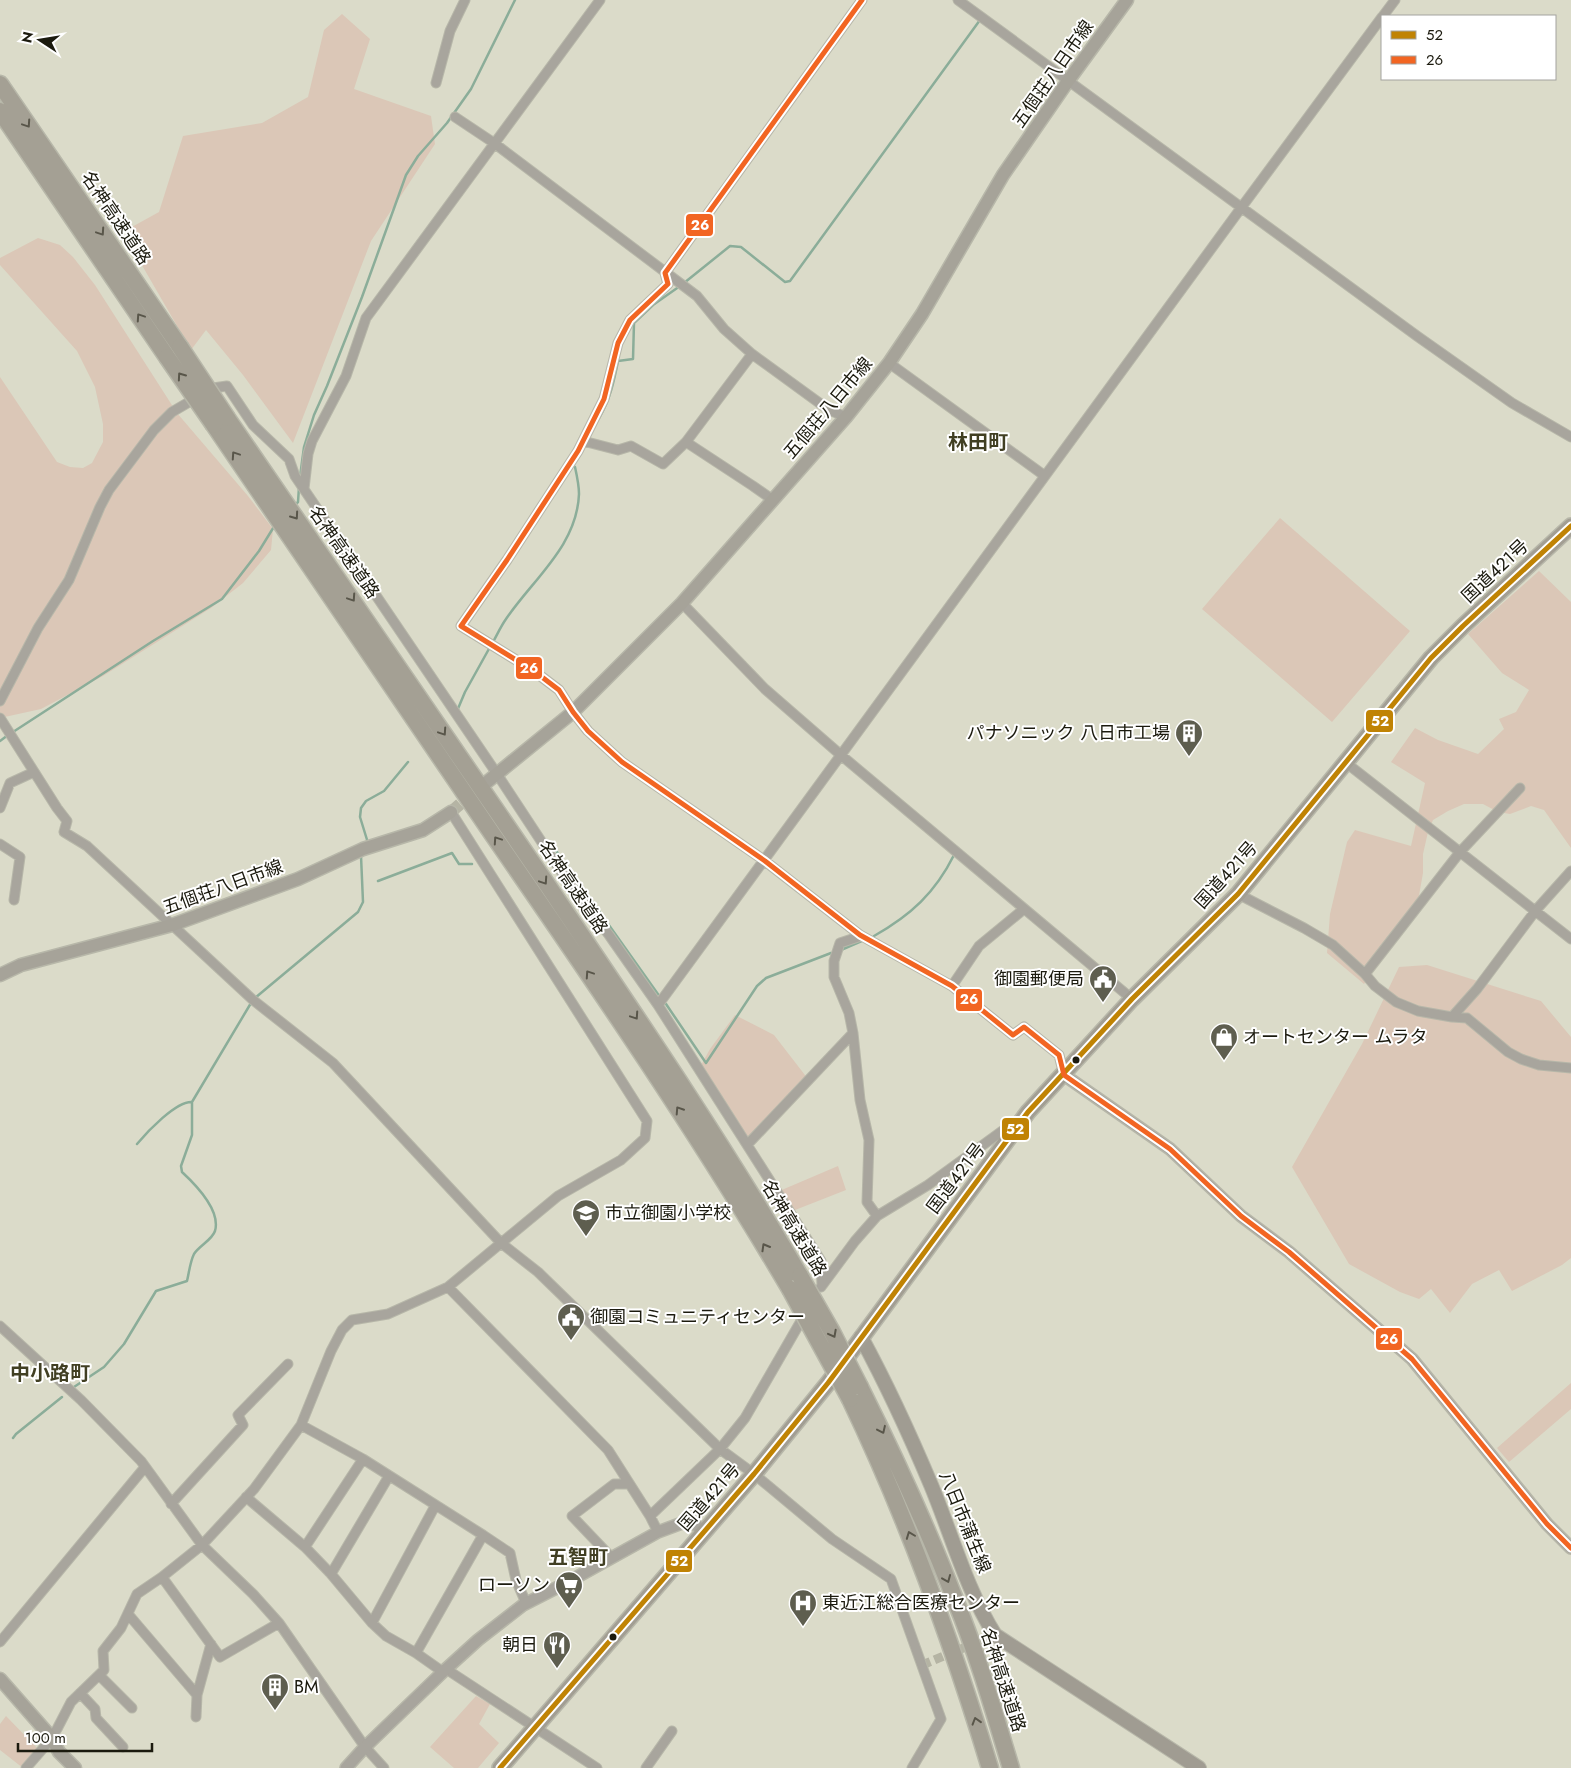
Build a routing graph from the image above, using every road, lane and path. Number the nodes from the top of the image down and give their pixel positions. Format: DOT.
graph roads {
  1 [pos="465,0"];
  2 [pos="600,0"];
  3 [pos="862,0"];
  4 [pos="958,0"];
  5 [pos="1127,0"];
  6 [pos="1395,0"];
  7 [pos="1384,15"];
  8 [pos="1381,20"];
  9 [pos="1068,81"];
  10 [pos="436,83"];
  11 [pos="0,84"];
  12 [pos="0,111"];
  13 [pos="455,117"];
  14 [pos="494,143"];
  15 [pos="68,198"];
  16 [pos="1241,208"];
  17 [pos="665,273"];
  18 [pos="752,354"];
  19 [pos="889,363"];
  20 [pos="846,417"];
  21 [pos="1571,437"];
  22 [pos="583,441"];
  23 [pos="686,442"];
  24 [pos="1045,476"];
  25 [pos="261,480"];
  26 [pos="303,488"];
  27 [pos="772,500"];
  28 [pos="1571,526"];
  29 [pos="682,603"];
  30 [pos="0,702"];
  31 [pos="572,712"];
  32 [pos="0,718"];
  33 [pos="842,756"];
  34 [pos="1345,762"];
  35 [pos="34,772"];
  36 [pos="497,774"];
  37 [pos="487,782"];
  38 [pos="1520,788"];
  39 [pos="0,808"];
  40 [pos="451,812"];
  41 [pos="0,844"];
  42 [pos="1460,852"];
  43 [pos="765,861"];
  44 [pos="1571,871"];
  45 [pos="1238,894"];
  46 [pos="14,900"];
  47 [pos="1024,909"];
  48 [pos="1536,910"];
  49 [pos="172,925"];
  50 [pos="861,936"];
  51 [pos="1571,939"];
  52 [pos="1366,974"];
  53 [pos="0,976"];
  54 [pos="952,986"];
  55 [pos="1132,999"];
  56 [pos="658,1005"];
  57 [pos="1452,1017"];
  58 [pos="853,1033"];
  59 [pos="1571,1068"];
  60 [pos="1064,1075"];
  61 [pos="1028,1112"];
  62 [pos="748,1144"];
  63 [pos="877,1216"];
  64 [pos="501,1243"];
  65 [pos="822,1286"];
  66 [pos="448,1287"];
  67 [pos="0,1326"];
  68 [pos="861,1337"];
  69 [pos="288,1364"];
  70 [pos="855,1393"];
  71 [pos="301,1425"];
  72 [pos="720,1449"];
  73 [pos="362,1459"];
  74 [pos="145,1467"];
  75 [pos="754,1474"];
  76 [pos="389,1476"];
  77 [pos="629,1484"];
  78 [pos="246,1497"];
  79 [pos="171,1504"];
  80 [pos="436,1506"];
  81 [pos="650,1516"];
  82 [pos="658,1532"];
  83 [pos="704,1532"];
  84 [pos="483,1535"];
  85 [pos="202,1545"];
  86 [pos="305,1547"];
  87 [pos="1571,1548"];
  88 [pos="611,1557"];
  89 [pos="331,1574"];
  90 [pos="162,1577"];
  91 [pos="956,1602"];
  92 [pos="526,1603"];
  93 [pos="128,1614"];
  94 [pos="372,1622"];
  95 [pos="279,1623"];
  96 [pos="0,1642"];
  97 [pos="211,1644"];
  98 [pos="416,1653"];
  99 [pos="445,1670"];
  100 [pos="99,1675"];
  101 [pos="0,1679"];
  102 [pos="80,1693"];
  103 [pos="197,1695"];
  104 [pos="132,1708"];
  105 [pos="196,1716"];
  106 [pos="535,1727"];
  107 [pos="672,1731"];
  108 [pos="51,1737"];
  109 [pos="123,1747"];
  110 [pos="364,1747"];
  111 [pos="26,1768"];
  112 [pos="76,1768"];
  113 [pos="346,1768"];
  114 [pos="384,1768"];
  115 [pos="500,1768"];
  116 [pos="597,1768"];
  117 [pos="646,1768"];
  118 [pos="912,1768"];
  119 [pos="990,1768"];
  120 [pos="1011,1768"];
  121 [pos="1018,1768"];
  122 [pos="1199,1768"];
  1 -- 10 [label="street"];
  2 -- 14 [label="street"];
  3 -- 17 [label="street"];
  4 -- 9 [label="street"];
  5 -- 9 [label="main road, 五個荘八日市線"];
  6 -- 7 [label="street"];
  8 -- 16 [label="street"];
  9 -- 16 [label="street"];
  9 -- 19 [label="main road, 五個荘八日市線"];
  11 -- 15 [label="highway, 名神高速道路, one-way"];
  12 -- 15 [label="highway, 名神高速道路"];
  13 -- 14 [label="street"];
  14 -- 17 [label="street"];
  14 -- 26 [label="street"];
  15 -- 25 [label="highway, 名神高速道路, bridge"];
  16 -- 21 [label="street"];
  16 -- 24 [label="street"];
  17 -- 18 [label="street"];
  17 -- 22 [label="street"];
  18 -- 20 [label="street"];
  18 -- 23 [label="street"];
  19 -- 20 [label="main road, 五個荘八日市線"];
  19 -- 24 [label="street"];
  20 -- 27 [label="main road, 五個荘八日市線"];
  22 -- 23 [label="street"];
  22 -- 31 [label="street"];
  23 -- 27 [label="street"];
  24 -- 33 [label="street"];
  70 -- 25 [label="highway, 名神高速道路, one-way, bridge"];
  25 -- 70 [label="highway, 名神高速道路, one-way, bridge"];
  26 -- 30 [label="street"];
  26 -- 36 [label="street"];
  27 -- 29 [label="main road, 五個荘八日市線"];
  28 -- 34 [label="highway, 国道421号"];
  29 -- 31 [label="main road, 五個荘八日市線"];
  29 -- 33 [label="street"];
  31 -- 36 [label="main road, 五個荘八日市線"];
  31 -- 43 [label="street"];
  32 -- 35 [label="street"];
  33 -- 43 [label="street"];
  33 -- 47 [label="street"];
  34 -- 42 [label="street"];
  34 -- 45 [label="highway, 国道421号"];
  35 -- 39 [label="street"];
  35 -- 49 [label="street"];
  36 -- 37 [label="main road, 五個荘八日市線"];
  36 -- 56 [label="street"];
  38 -- 42 [label="street"];
  40 -- 49 [label="main road, 五個荘八日市線"];
  40 -- 64 [label="street"];
  41 -- 46 [label="street"];
  42 -- 48 [label="street"];
  42 -- 52 [label="street"];
  43 -- 50 [label="street"];
  43 -- 56 [label="street"];
  44 -- 48 [label="street"];
  45 -- 52 [label="street"];
  45 -- 55 [label="highway, 国道421号"];
  47 -- 54 [label="street"];
  47 -- 55 [label="street"];
  48 -- 51 [label="street"];
  48 -- 57 [label="street"];
  49 -- 53 [label="main road, 五個荘八日市線"];
  49 -- 64 [label="street"];
  50 -- 54 [label="street"];
  50 -- 58 [label="street"];
  52 -- 57 [label="street"];
  54 -- 60 [label="street"];
  55 -- 60 [label="highway, 国道421号"];
  56 -- 62 [label="street"];
  57 -- 59 [label="street"];
  58 -- 62 [label="street"];
  58 -- 63 [label="street"];
  60 -- 61 [label="highway, 国道421号"];
  60 -- 87 [label="street"];
  61 -- 63 [label="street"];
  61 -- 68 [label="highway, 国道421号"];
  62 -- 65 [label="street"];
  63 -- 65 [label="street"];
  64 -- 66 [label="street"];
  64 -- 72 [label="street"];
  65 -- 72 [label="street"];
  66 -- 71 [label="street"];
  66 -- 77 [label="street"];
  67 -- 74 [label="street"];
  68 -- 75 [label="highway, 国道421号"];
  68 -- 122 [label="main road, 八日市蒲生線"];
  69 -- 79 [label="street"];
  70 -- 91 [label="highway, 名神高速道路, one-way"];
  119 -- 70 [label="highway, 名神高速道路, one-way"];
  71 -- 73 [label="street"];
  71 -- 78 [label="street"];
  72 -- 75 [label="street"];
  72 -- 81 [label="street"];
  73 -- 76 [label="street"];
  73 -- 86 [label="street"];
  74 -- 79 [label="street"];
  74 -- 96 [label="street"];
  75 -- 83 [label="highway, 国道421号"];
  75 -- 118 [label="street"];
  76 -- 80 [label="street"];
  76 -- 89 [label="street"];
  77 -- 81 [label="street"];
  77 -- 88 [label="street"];
  78 -- 85 [label="street"];
  78 -- 86 [label="street"];
  79 -- 85 [label="street"];
  80 -- 84 [label="street"];
  80 -- 94 [label="street"];
  81 -- 82 [label="street"];
  82 -- 83 [label="street"];
  82 -- 88 [label="street"];
  83 -- 106 [label="highway, 国道421号"];
  84 -- 92 [label="street"];
  84 -- 98 [label="street"];
  85 -- 90 [label="street"];
  85 -- 95 [label="street"];
  86 -- 89 [label="street"];
  88 -- 92 [label="street"];
  89 -- 94 [label="street"];
  90 -- 93 [label="street"];
  90 -- 97 [label="street"];
  91 -- 120 [label="highway, 名神高速道路"];
  91 -- 121 [label="highway"];
  92 -- 99 [label="street"];
  93 -- 100 [label="street"];
  93 -- 103 [label="street"];
  94 -- 98 [label="street"];
  95 -- 97 [label="street"];
  95 -- 110 [label="street"];
  97 -- 103 [label="street"];
  98 -- 99 [label="street"];
  99 -- 106 [label="street"];
  99 -- 110 [label="street"];
  100 -- 102 [label="street"];
  100 -- 104 [label="street"];
  101 -- 108 [label="main road"];
  102 -- 108 [label="street"];
  102 -- 109 [label="street"];
  103 -- 105 [label="street"];
  106 -- 115 [label="highway, 国道421号"];
  106 -- 116 [label="street"];
  107 -- 117 [label="street"];
  108 -- 111 [label="street"];
  108 -- 112 [label="main road"];
  110 -- 113 [label="street"];
  110 -- 114 [label="street"];
}
